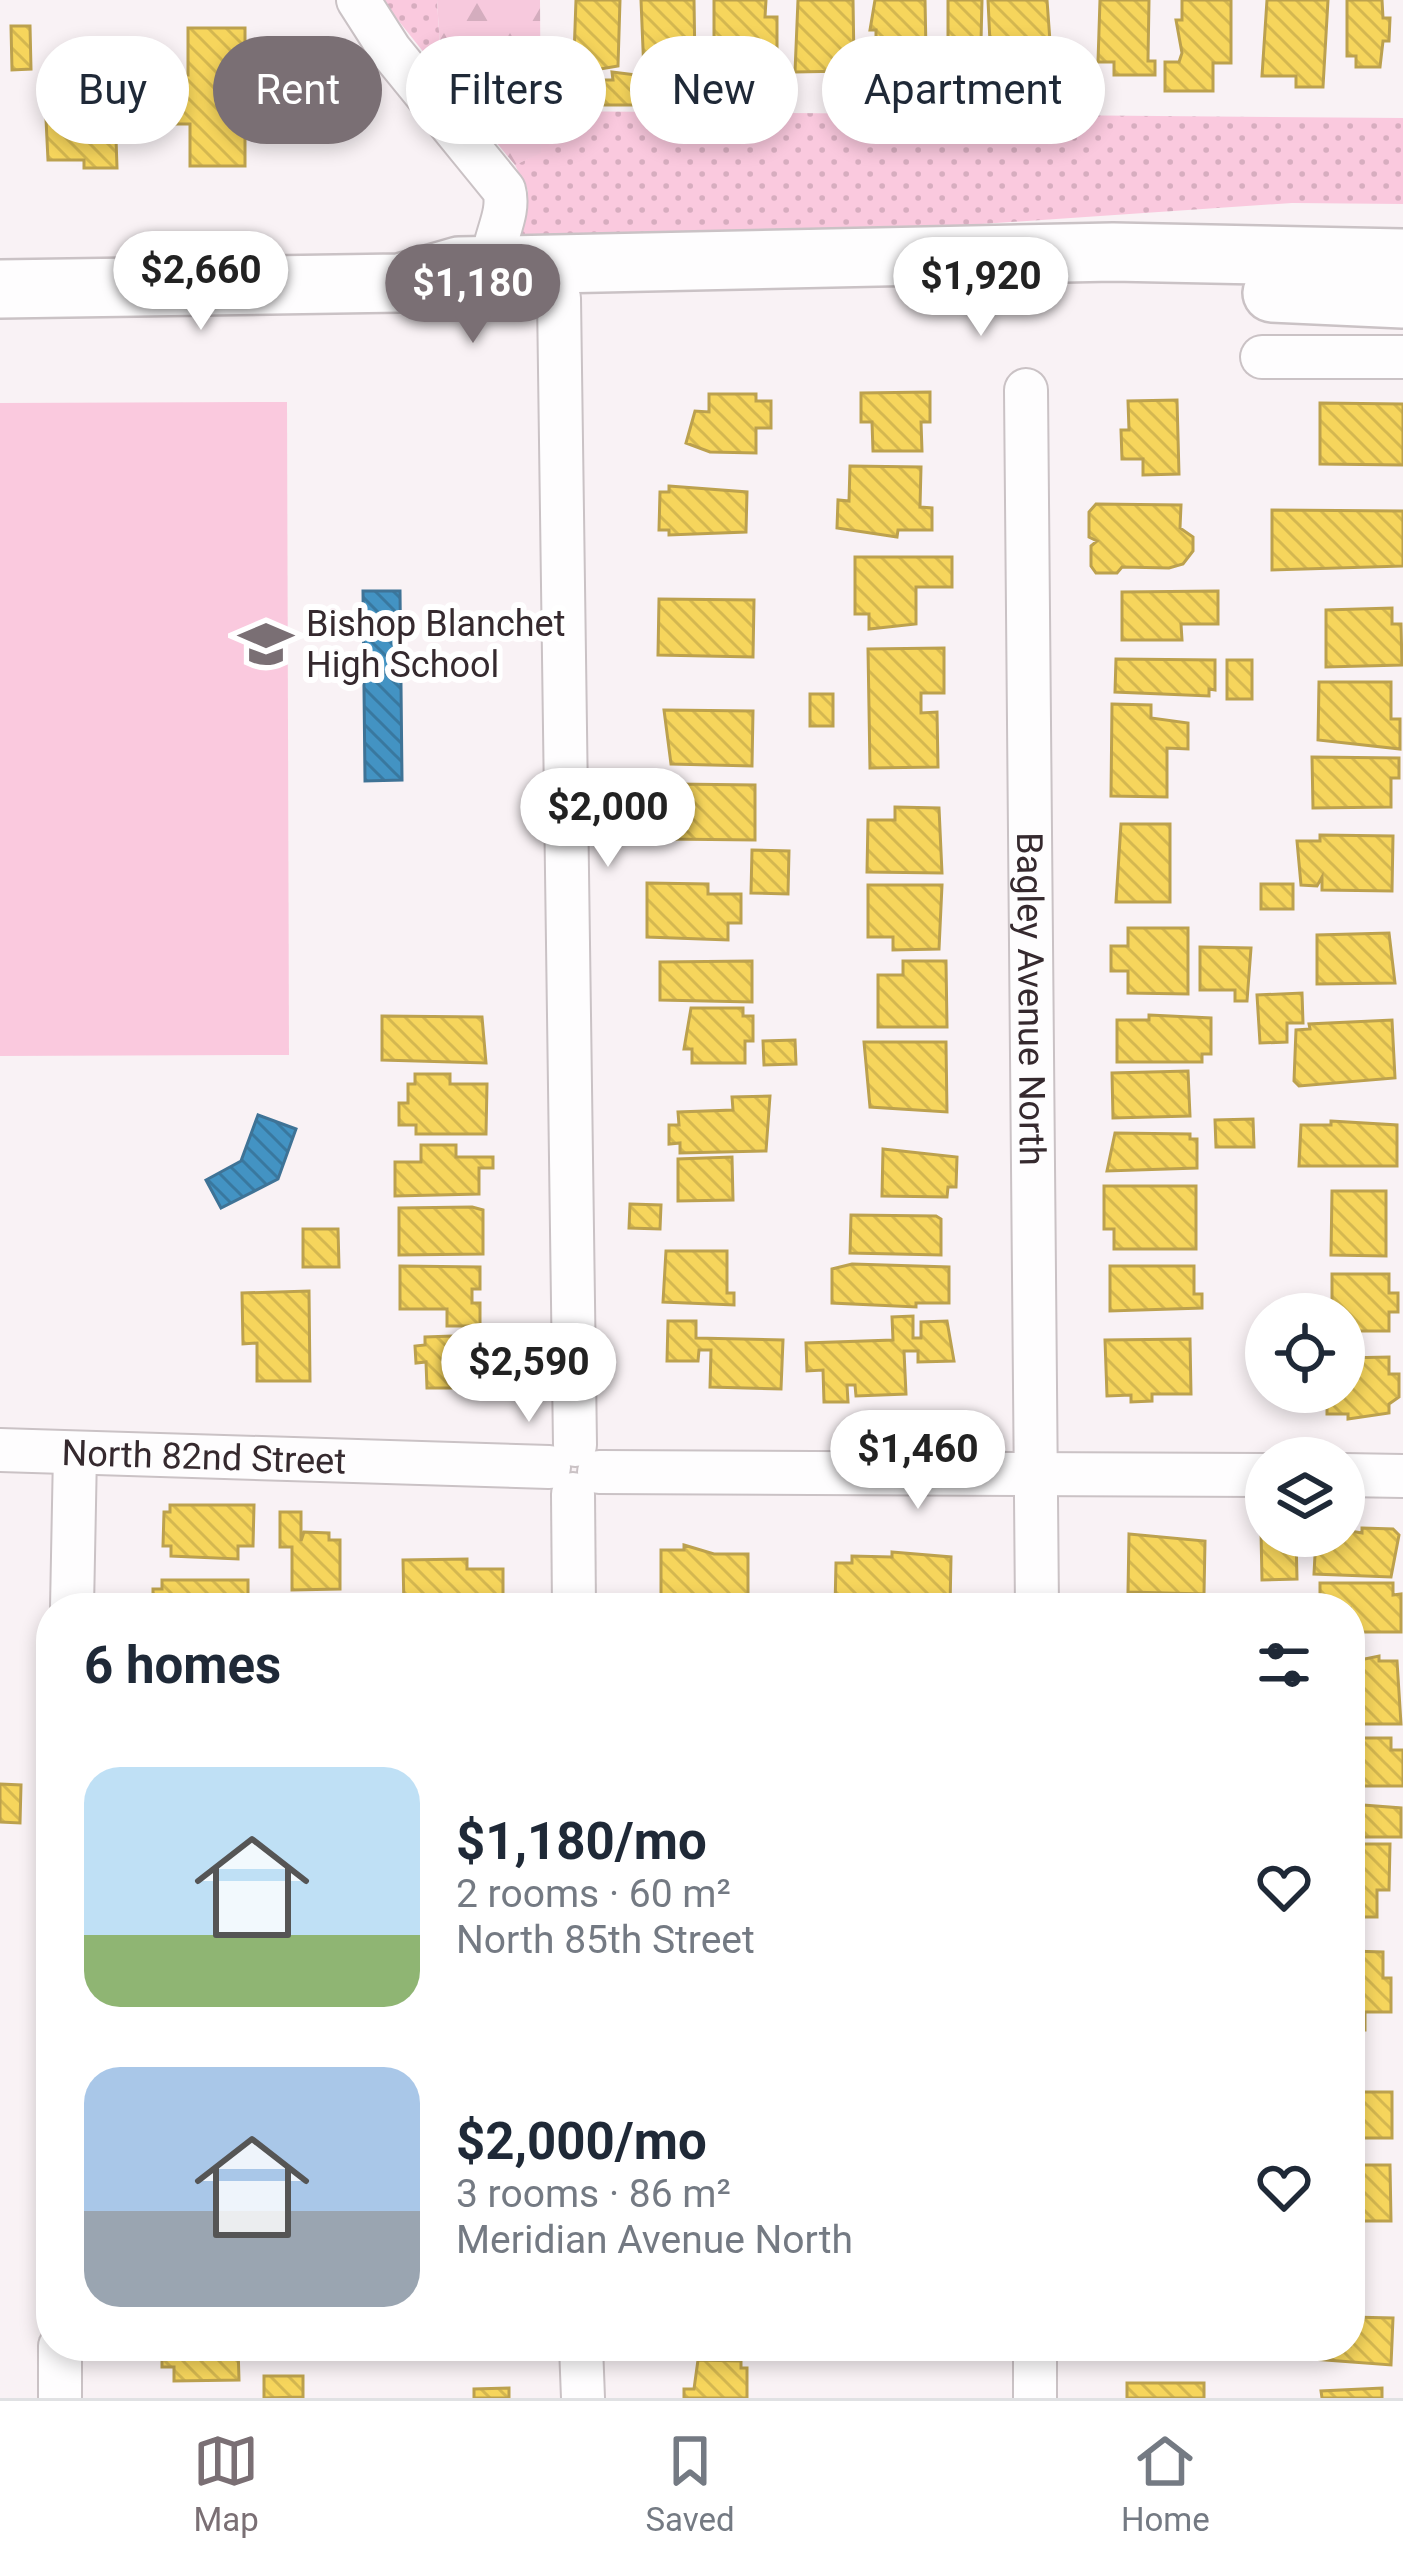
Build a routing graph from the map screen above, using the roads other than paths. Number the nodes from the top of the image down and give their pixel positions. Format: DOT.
graph roads {
  1 [pos="358,0"];
  2 [pos="1403,258"];
  3 [pos="491,266"];
  4 [pos="400,283"];
  5 [pos="0,289"];
  6 [pos="559,298"];
  7 [pos="1403,299"];
  8 [pos="1262,357"];
  9 [pos="1403,357"];
  10 [pos="1026,390"];
  11 [pos="0,1450"];
  12 [pos="75,1453"];
  13 [pos="574,1470"];
  14 [pos="1037,1473"];
  15 [pos="1245,1475"];
  16 [pos="1365,1475"];
  17 [pos="1403,1476"];
  18 [pos="72,1593"];
  19 [pos="574,1593"];
  20 [pos="1037,1593"];
  21 [pos="60,2361"];
  22 [pos="582,2361"];
  23 [pos="1036,2361"];
  24 [pos="60,2398"];
  25 [pos="583,2398"];
  26 [pos="1035,2398"];
  1 -- 3 [label="street"];
  2 -- 3 [label="main road"];
  3 -- 4 [label="main road"];
  4 -- 5 [label="main road"];
  4 -- 6 [label="main road"];
  6 -- 7 [label="main road"];
  6 -- 13 [label="street"];
  8 -- 9 [label="street"];
  10 -- 14 [label="street, Bagley Avenue North"];
  11 -- 12 [label="street, North 82nd Street"];
  12 -- 13 [label="street, North 82nd Street"];
  12 -- 18 [label="street"];
  13 -- 14 [label="street, North 82nd Street"];
  13 -- 19 [label="street"];
  14 -- 15 [label="street, North 82nd Street"];
  14 -- 20 [label="street, Bagley Avenue North"];
  16 -- 17 [label="street"];
  21 -- 24 [label="street"];
  22 -- 25 [label="street"];
  23 -- 26 [label="street"];
}
